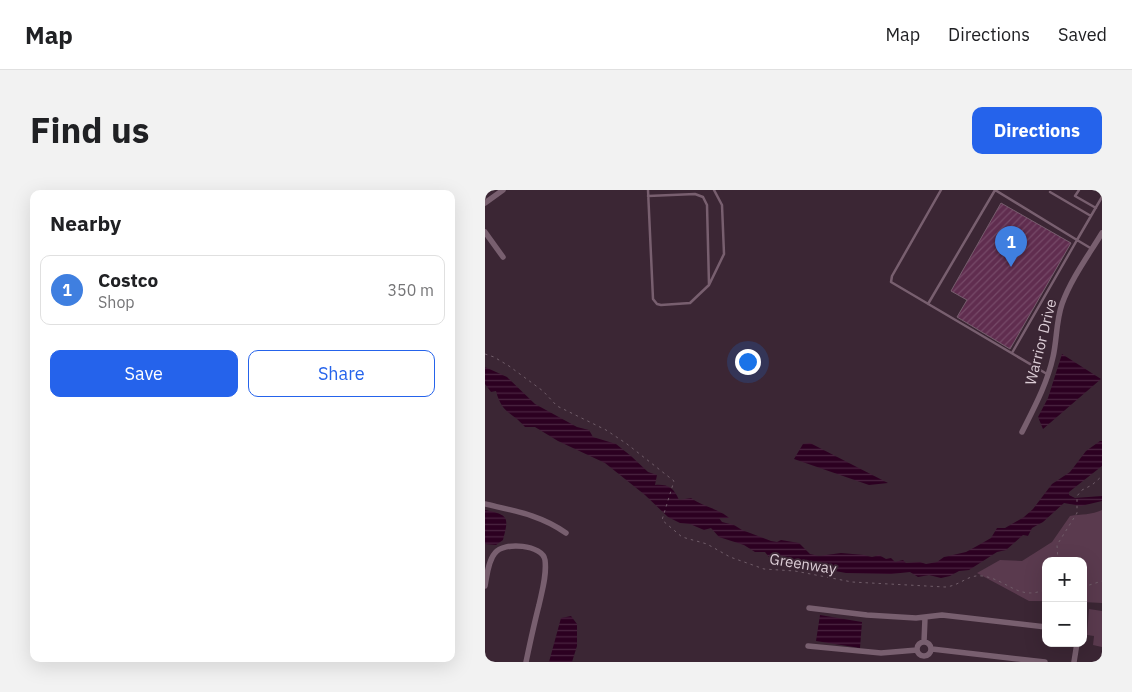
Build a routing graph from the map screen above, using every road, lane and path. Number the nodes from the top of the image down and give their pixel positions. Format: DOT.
graph roads {
  1 [pos="503,190"];
  2 [pos="648,190"];
  3 [pos="714,190"];
  4 [pos="941,190"];
  5 [pos="1079,190"];
  6 [pos="1050,192"];
  7 [pos="648,196"];
  8 [pos="1102,197"];
  9 [pos="485,203"];
  10 [pos="1096,208"];
  11 [pos="1091,216"];
  12 [pos="485,232"];
  13 [pos="1102,233"];
  14 [pos="1077,240"];
  15 [pos="1092,249"];
  16 [pos="503,257"];
  17 [pos="709,285"];
  18 [pos="928,304"];
  19 [pos="1012,353"];
  20 [pos="485,354"];
  21 [pos="1048,374"];
  22 [pos="1022,432"];
  23 [pos="1102,476"];
  24 [pos="485,504"];
  25 [pos="566,533"];
  26 [pos="1057,557"];
  27 [pos="1102,581"];
  28 [pos="485,586"];
  29 [pos="1087,586"];
  30 [pos="1042,591"];
  31 [pos="809,608"];
  32 [pos="925,618"];
  33 [pos="1042,627"];
  34 [pos="924,642"];
  35 [pos="808,646"];
  36 [pos="1076,647"];
  37 [pos="932,649"];
  38 [pos="917,650"];
  39 [pos="923,659"];
  40 [pos="525,662"];
  41 [pos="1045,662"];
  42 [pos="1074,662"];
  1 -- 9 [label="street"];
  2 -- 7 [label="lane"];
  3 -- 17 [label="lane"];
  4 -- 18 [label="lane"];
  5 -- 10 [label="lane"];
  6 -- 11 [label="lane"];
  7 -- 17 [label="lane"];
  7 -- 17 [label="lane"];
  8 -- 10 [label="lane"];
  10 -- 11 [label="lane"];
  11 -- 14 [label="lane"];
  12 -- 16 [label="street"];
  13 -- 15 [label="street, Warrior Drive"];
  14 -- 15 [label="lane"];
  14 -- 18 [label="lane"];
  14 -- 19 [label="lane"];
  15 -- 21 [label="street, Warrior Drive"];
  18 -- 19 [label="lane"];
  19 -- 21 [label="lane"];
  20 -- 30 [label="path, Greenway"];
  21 -- 22 [label="street, Warrior Drive"];
  23 -- 26 [label="path"];
  24 -- 25 [label="street"];
  27 -- 29 [label="path"];
  28 -- 40 [label="street"];
  31 -- 32 [label="street"];
  32 -- 33 [label="street"];
  32 -- 34 [label="street"];
  34 -- 37 [label="street"];
  34 -- 38 [label="street"];
  35 -- 38 [label="street"];
  36 -- 42 [label="street"];
  37 -- 39 [label="street"];
  37 -- 41 [label="street"];
  38 -- 39 [label="street"];
}
